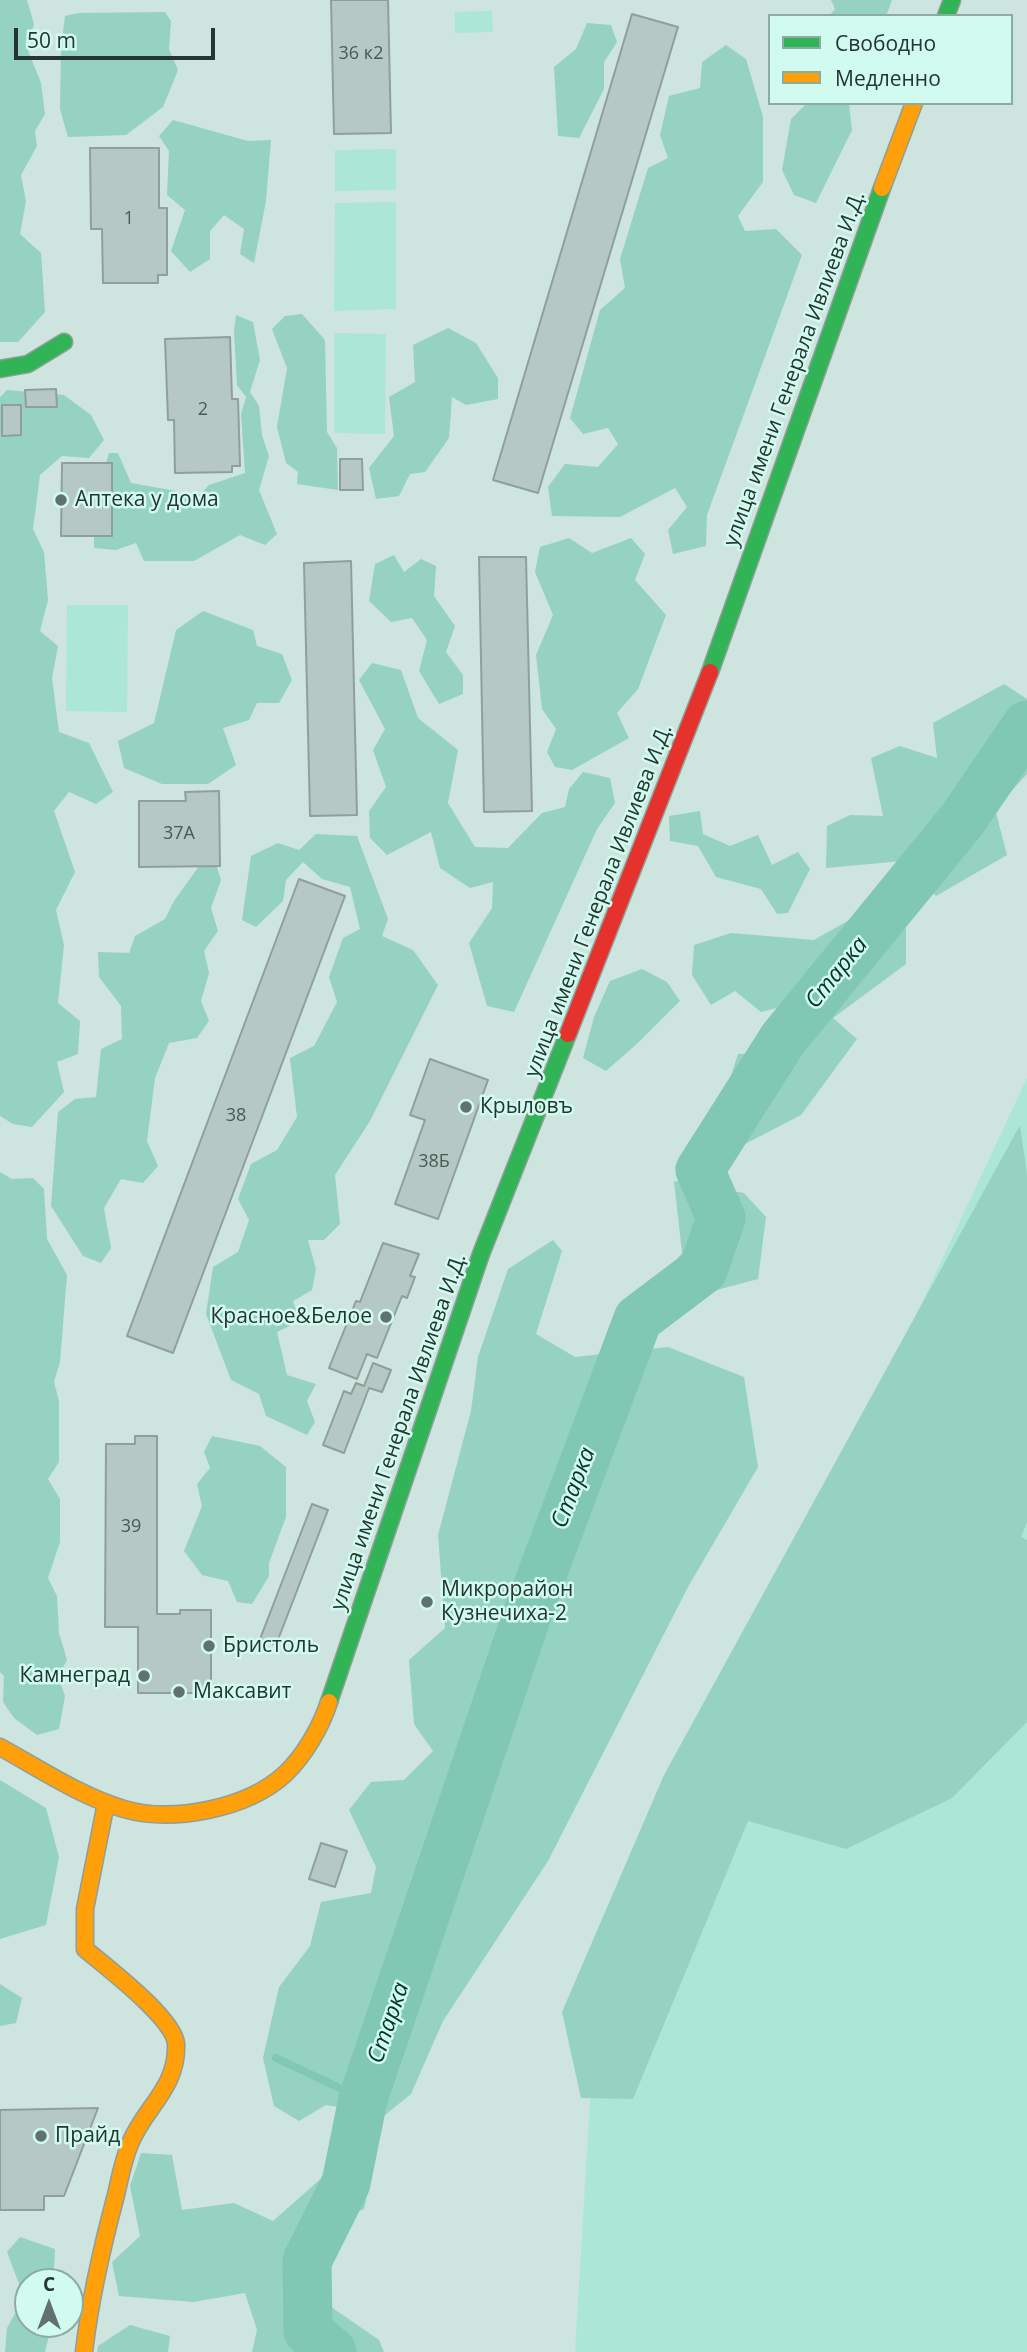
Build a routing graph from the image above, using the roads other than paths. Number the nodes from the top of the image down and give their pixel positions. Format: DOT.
graph roads {
  1 [pos="913,105"];
  2 [pos="64,342"];
  3 [pos="0,369"];
  4 [pos="0,1747"];
  5 [pos="106,1803"];
  6 [pos="84,2352"];
  1 -- 5 [label="street, улица имени Генерала Ивлиева И.Д."];
  2 -- 3 [label="street"];
  4 -- 5 [label="street, улица имени Генерала Ивлиева И.Д."];
  5 -- 6 [label="street"];
}
